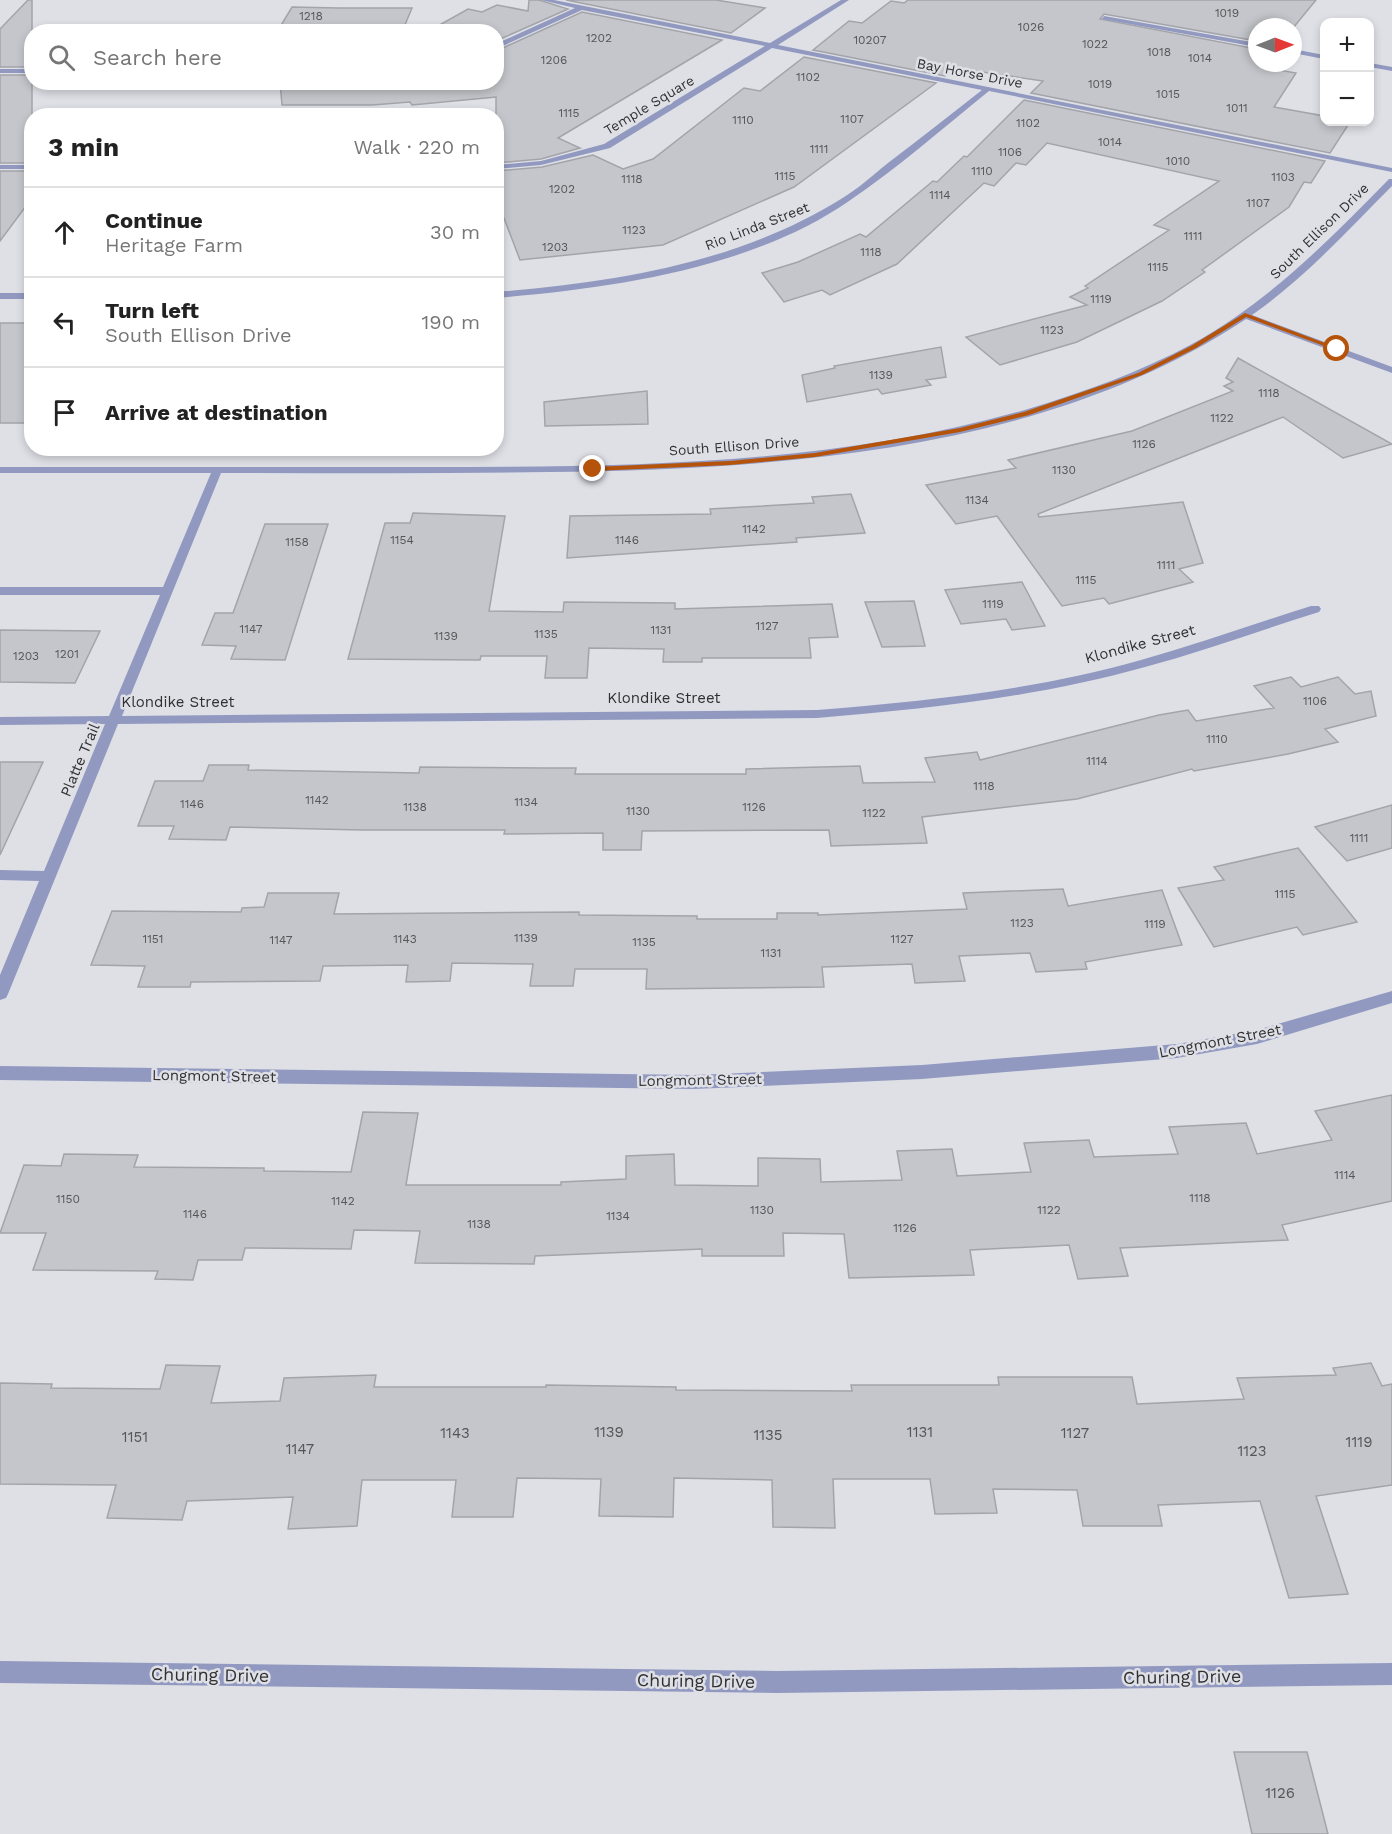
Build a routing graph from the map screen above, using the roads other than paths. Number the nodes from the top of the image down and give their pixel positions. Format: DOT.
graph roads {
  1 [pos="544,0"];
  2 [pos="846,0"];
  3 [pos="580,8"];
  4 [pos="1104,18"];
  5 [pos="504,43"];
  6 [pos="1248,43"];
  7 [pos="771,47"];
  8 [pos="1302,53"];
  9 [pos="1320,56"];
  10 [pos="1374,66"];
  11 [pos="1392,69"];
  12 [pos="0,71"];
  13 [pos="24,71"];
  14 [pos="988,89"];
  15 [pos="504,166"];
  16 [pos="0,167"];
  17 [pos="24,167"];
  18 [pos="1392,171"];
  19 [pos="1392,181"];
  20 [pos="504,294"];
  21 [pos="0,296"];
  22 [pos="24,296"];
  23 [pos="1245,315"];
  24 [pos="1392,370"];
  25 [pos="0,470"];
  26 [pos="217,471"];
  27 [pos="0,591"];
  28 [pos="167,591"];
  29 [pos="1315,609"];
  30 [pos="116,719"];
  31 [pos="0,721"];
  32 [pos="0,875"];
  33 [pos="50,876"];
  34 [pos="0,994"];
  35 [pos="1392,997"];
  36 [pos="0,1073"];
  37 [pos="0,1672"];
  38 [pos="1392,1674"];
  1 -- 3 [label="street, Bay Horse Drive"];
  2 -- 7 [label="street, Temple Square"];
  3 -- 5 [label="street"];
  3 -- 7 [label="street, Bay Horse Drive"];
  4 -- 6 [label="street"];
  7 -- 14 [label="street, Bay Horse Drive"];
  7 -- 15 [label="street, Temple Square"];
  8 -- 9 [label="street"];
  10 -- 11 [label="street"];
  12 -- 13 [label="street"];
  14 -- 18 [label="street, Bay Horse Drive"];
  14 -- 20 [label="street, Rio Linda Street"];
  16 -- 17 [label="street"];
  19 -- 23 [label="street, South Ellison Drive"];
  21 -- 22 [label="street"];
  23 -- 24 [label="street"];
  23 -- 26 [label="street, South Ellison Drive"];
  25 -- 26 [label="street, South Ellison Drive"];
  26 -- 28 [label="street, Platte Trail"];
  27 -- 28 [label="street"];
  28 -- 30 [label="street, Platte Trail"];
  29 -- 30 [label="street, Klondike Street"];
  30 -- 31 [label="street, Klondike Street"];
  30 -- 33 [label="street, Platte Trail"];
  32 -- 33 [label="street"];
  33 -- 34 [label="street, Platte Trail"];
  35 -- 36 [label="street, Longmont Street"];
  37 -- 38 [label="street, Churing Drive"];
}
